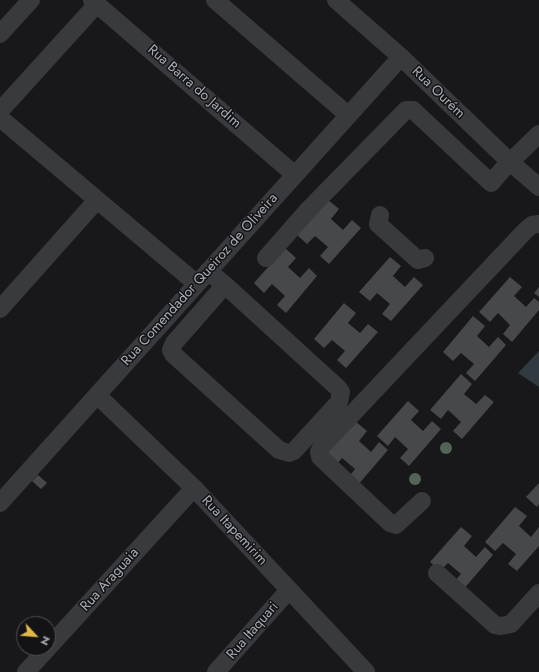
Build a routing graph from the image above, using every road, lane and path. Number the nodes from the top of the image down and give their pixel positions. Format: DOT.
graph roads {
  1 [pos="31,0"];
  2 [pos="215,0"];
  3 [pos="336,0"];
  4 [pos="95,2"];
  5 [pos="0,34"];
  6 [pos="401,57"];
  7 [pos="0,111"];
  8 [pos="348,115"];
  9 [pos="0,118"];
  10 [pos="539,134"];
  11 [pos="514,166"];
  12 [pos="539,172"];
  13 [pos="295,175"];
  14 [pos="539,187"];
  15 [pos="97,200"];
  16 [pos="380,215"];
  17 [pos="539,224"];
  18 [pos="266,258"];
  19 [pos="425,258"];
  20 [pos="203,277"];
  21 [pos="225,285"];
  22 [pos="0,309"];
  23 [pos="97,395"];
  24 [pos="194,488"];
  25 [pos="422,501"];
  26 [pos="0,503"];
  27 [pos="437,573"];
  28 [pos="289,590"];
  29 [pos="539,593"];
  30 [pos="26,672"];
  31 [pos="216,672"];
  32 [pos="366,672"];
  1 -- 5 [label="street"];
  2 -- 8 [label="street"];
  3 -- 6 [label="street, Rua Ourém"];
  4 -- 7 [label="street"];
  4 -- 13 [label="street, Rua Barra do Jardim"];
  6 -- 8 [label="street, Rua Comendador Queiroz de Oliveira"];
  6 -- 11 [label="street, Rua Ourém"];
  8 -- 13 [label="street, Rua Comendador Queiroz de Oliveira"];
  9 -- 15 [label="street"];
  10 -- 11 [label="street"];
  11 -- 12 [label="street"];
  11 -- 14 [label="street, Rua Ourém"];
  11 -- 18 [label="street"];
  13 -- 20 [label="street, Rua Comendador Queiroz de Oliveira"];
  15 -- 20 [label="street"];
  15 -- 22 [label="street"];
  16 -- 19 [label="street"];
  17 -- 25 [label="street"];
  20 -- 21 [label="street"];
  20 -- 23 [label="street, Rua Comendador Queiroz de Oliveira"];
  21 -- 21 [label="street"];
  23 -- 24 [label="street, Rua Itapemirim"];
  23 -- 26 [label="street, Rua Comendador Queiroz de Oliveira"];
  24 -- 28 [label="street, Rua Itapemirim"];
  24 -- 30 [label="street, Rua Araguaia"];
  27 -- 29 [label="street"];
  28 -- 31 [label="street, Rua Itaquari"];
  28 -- 32 [label="street, Rua Itapemirim"];
}
